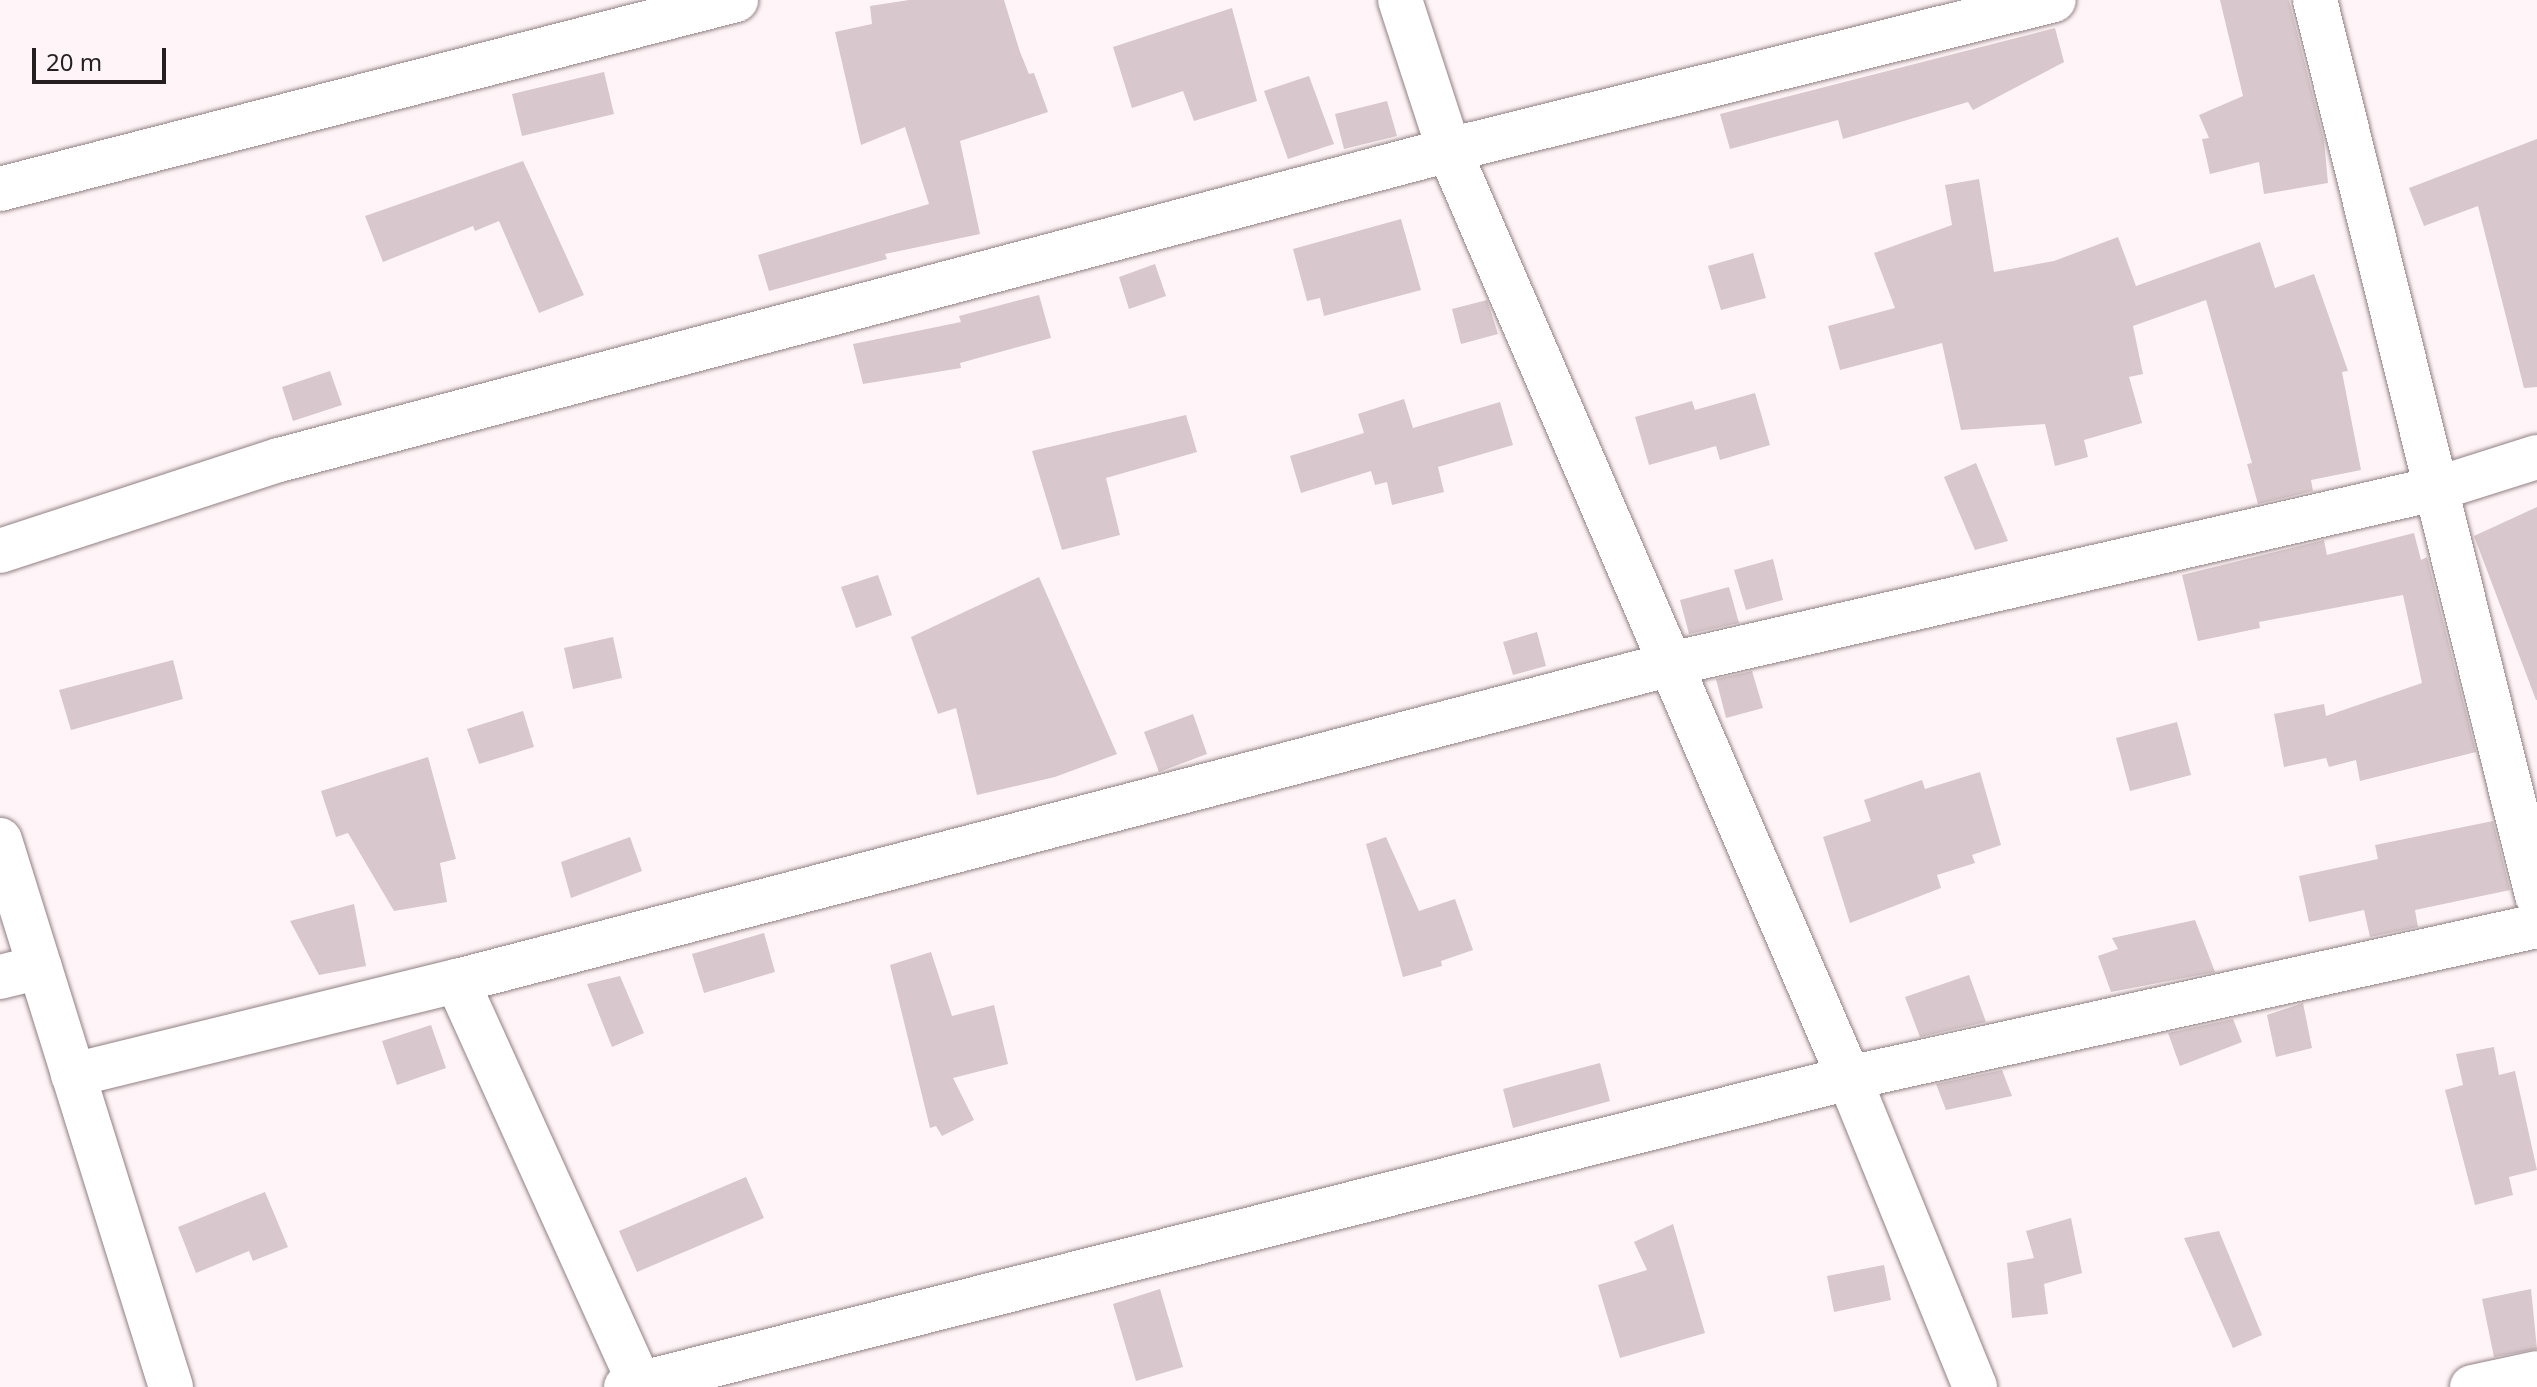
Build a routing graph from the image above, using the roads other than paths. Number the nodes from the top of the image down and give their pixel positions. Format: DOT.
graph roads {
  1 [pos="736,0"];
  2 [pos="1400,0"];
  3 [pos="2054,0"];
  4 [pos="2315,0"];
  5 [pos="1449,150"];
  6 [pos="0,189"];
  7 [pos="2537,457"];
  8 [pos="2439,488"];
  9 [pos="0,551"];
  10 [pos="1671,664"];
  11 [pos="0,840"];
  12 [pos="2535,880"];
  13 [pos="2537,926"];
  14 [pos="20,972"];
  15 [pos="457,981"];
  16 [pos="73,1075"];
  17 [pos="1849,1078"];
  18 [pos="2537,1373"];
  19 [pos="636,1386"];
  20 [pos="171,1387"];
  21 [pos="1975,1387"];
  22 [pos="2472,1387"];
  1 -- 6 [label="street"];
  2 -- 5 [label="street"];
  3 -- 5 [label="street"];
  4 -- 8 [label="street"];
  5 -- 9 [label="street"];
  5 -- 10 [label="street"];
  7 -- 8 [label="street"];
  8 -- 10 [label="street"];
  8 -- 12 [label="street"];
  10 -- 15 [label="street"];
  10 -- 17 [label="street"];
  11 -- 14 [label="street"];
  13 -- 17 [label="street"];
  14 -- 16 [label="street"];
  15 -- 16 [label="street"];
  15 -- 19 [label="street"];
  16 -- 20 [label="street"];
  17 -- 19 [label="street"];
  17 -- 21 [label="street"];
  18 -- 22 [label="street"];
}
